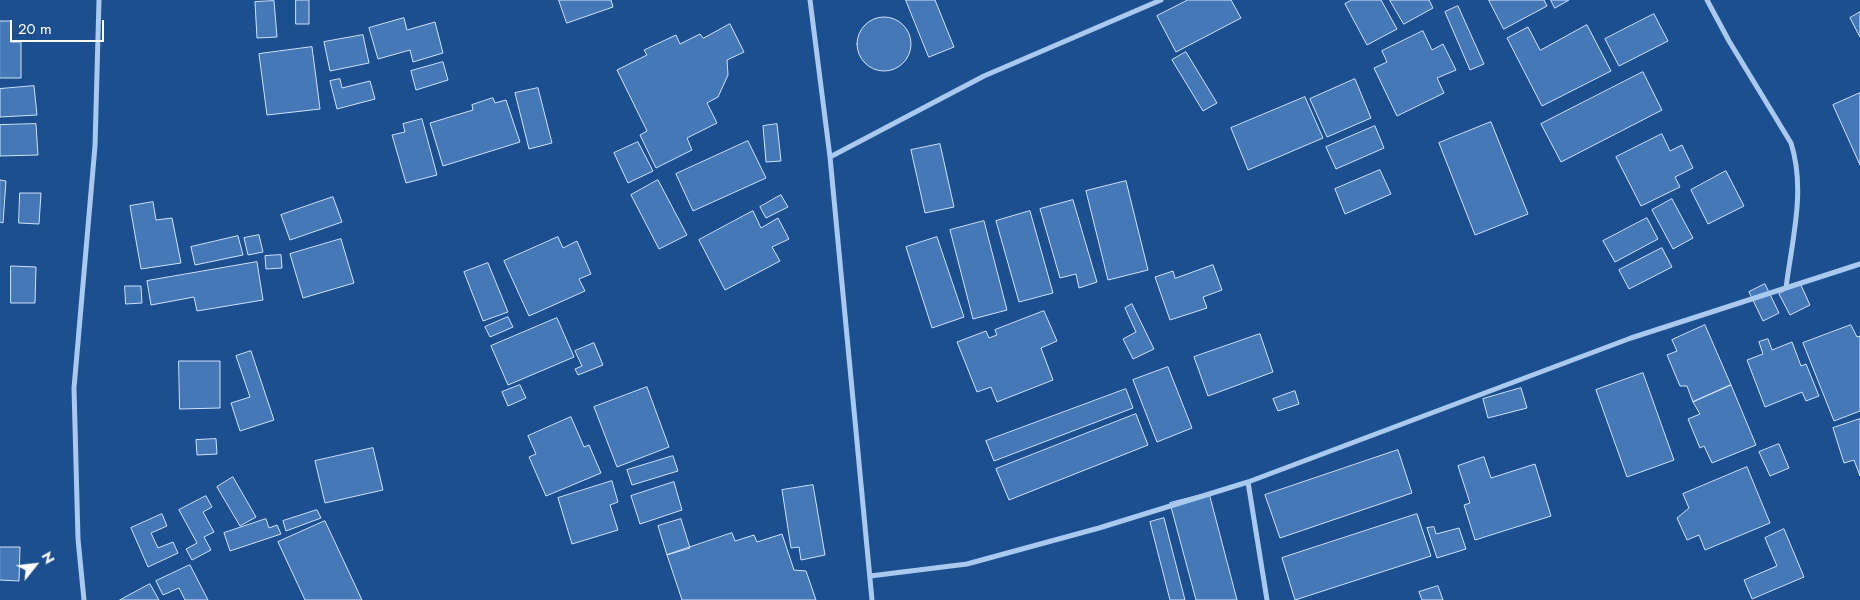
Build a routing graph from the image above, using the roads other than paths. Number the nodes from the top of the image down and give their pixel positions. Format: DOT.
graph roads {
  1 [pos="99,0"];
  2 [pos="810,0"];
  3 [pos="1162,0"];
  4 [pos="1707,0"];
  5 [pos="830,157"];
  6 [pos="1860,264"];
  7 [pos="1786,288"];
  8 [pos="1248,482"];
  9 [pos="870,576"];
  10 [pos="84,600"];
  11 [pos="872,600"];
  12 [pos="1267,600"];
  1 -- 10 [label="street"];
  2 -- 5 [label="street"];
  3 -- 5 [label="street"];
  4 -- 7 [label="street"];
  5 -- 9 [label="street"];
  6 -- 7 [label="street"];
  7 -- 8 [label="street"];
  8 -- 9 [label="street"];
  8 -- 12 [label="street"];
  9 -- 11 [label="street"];
}
